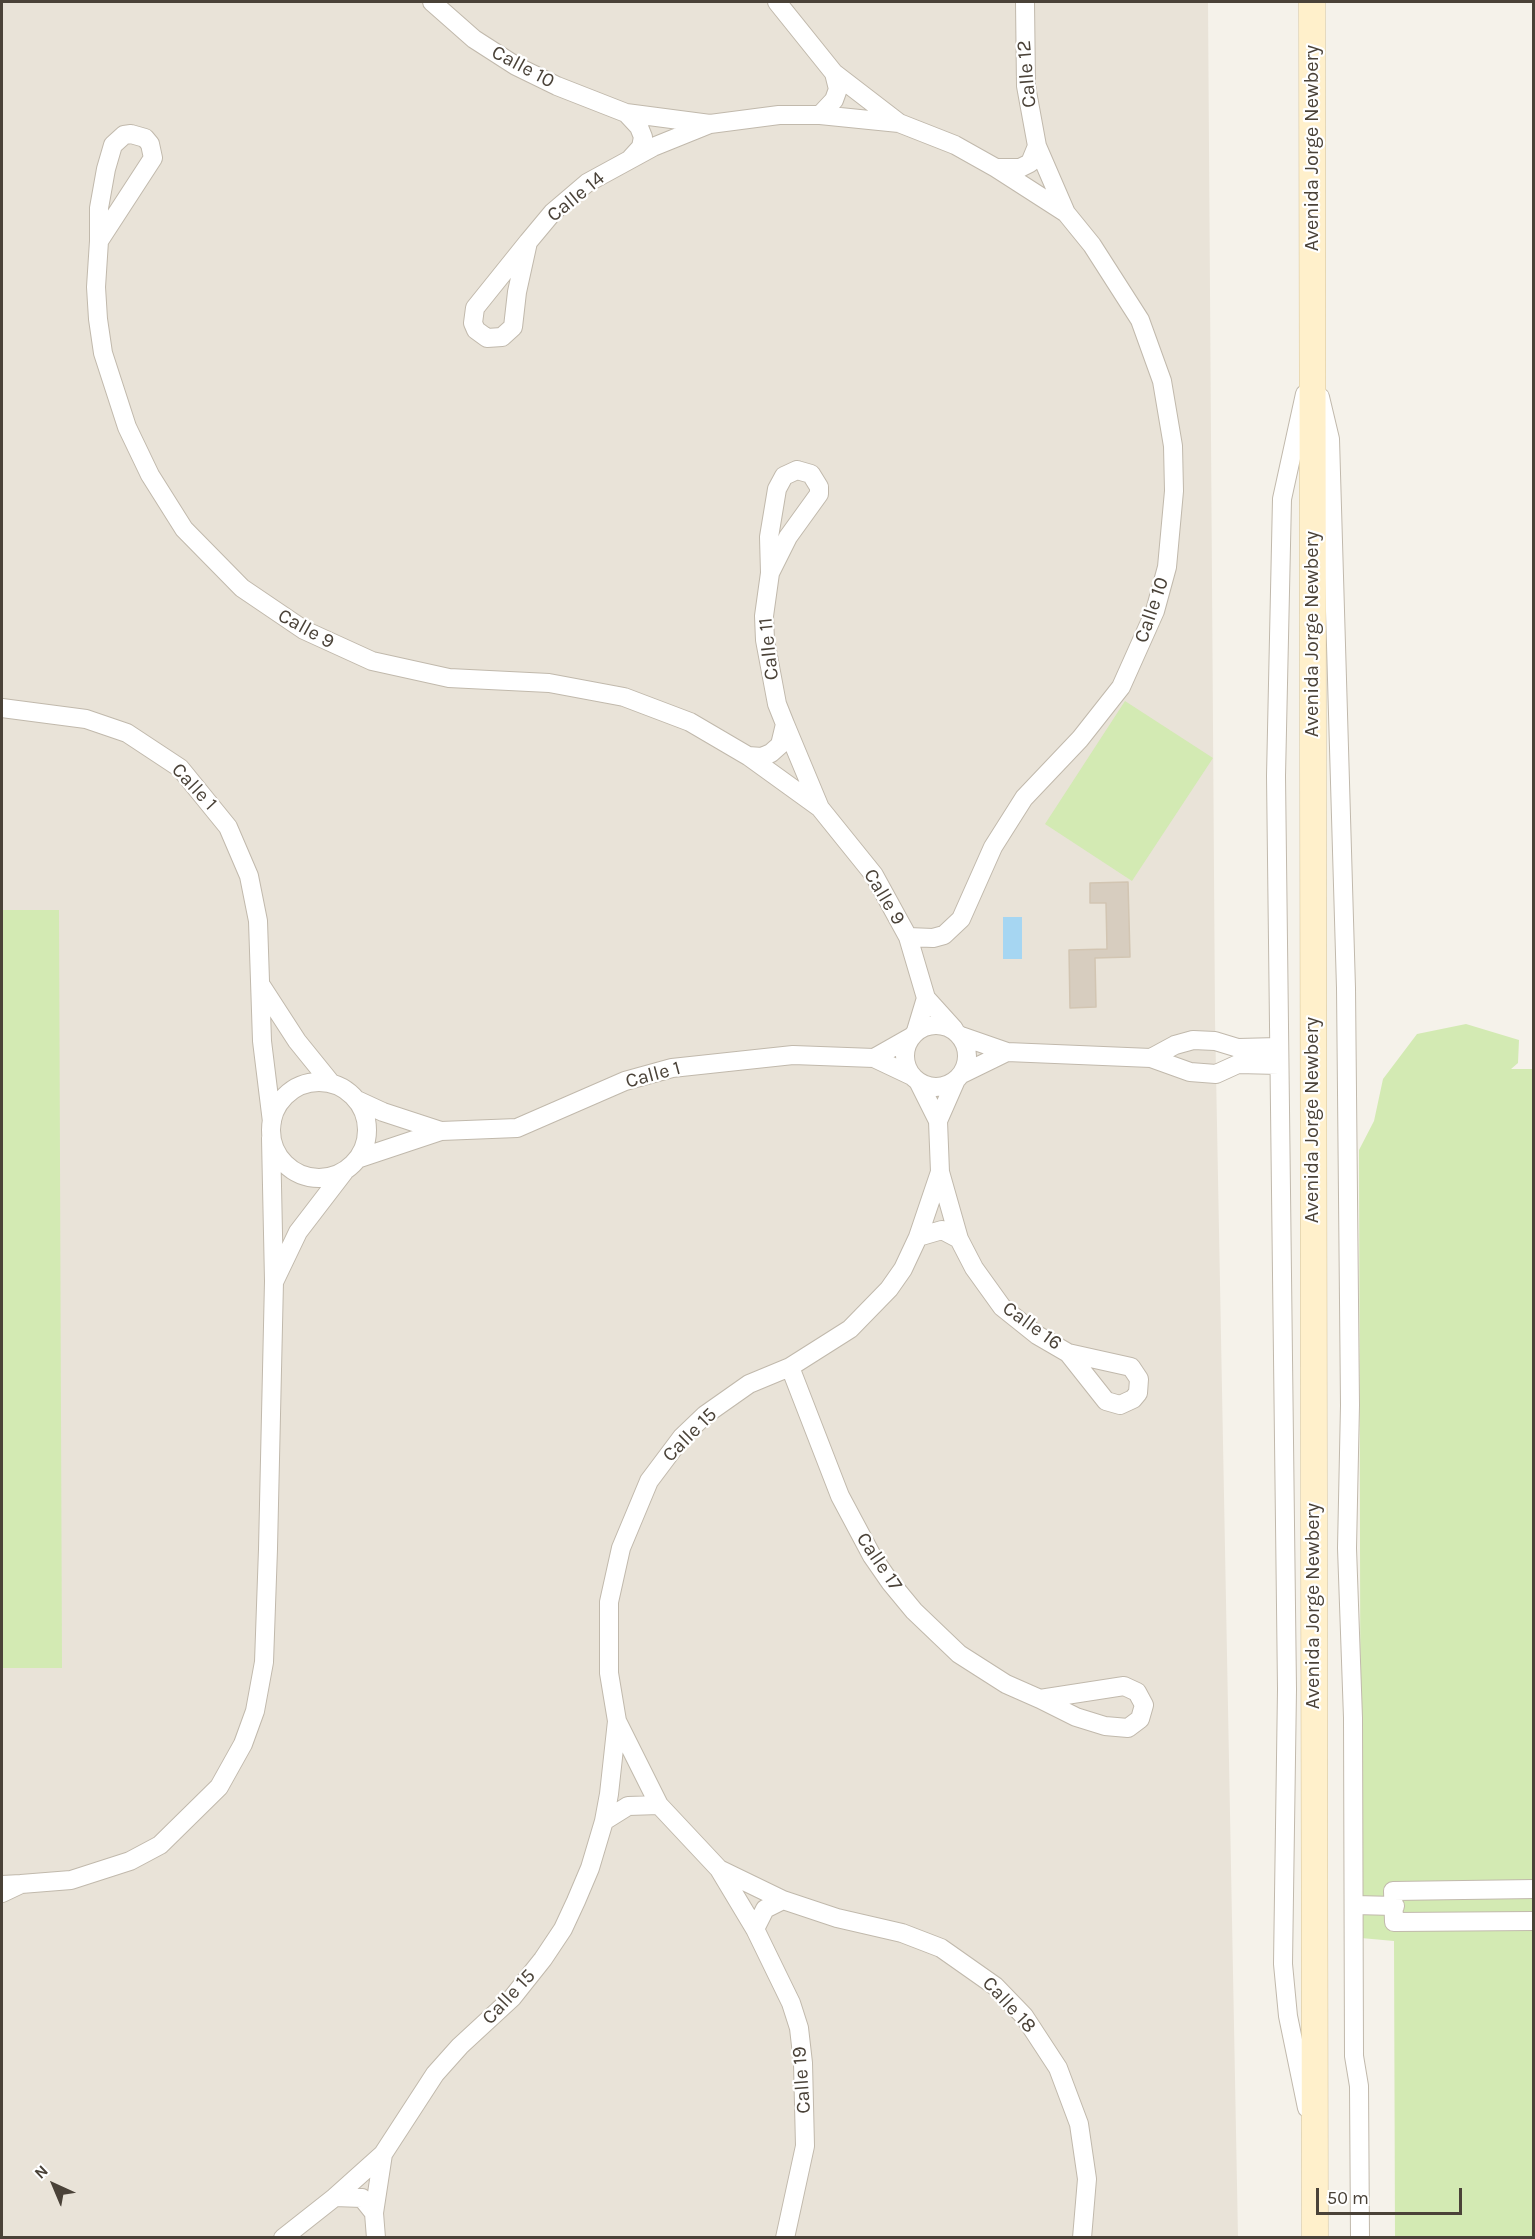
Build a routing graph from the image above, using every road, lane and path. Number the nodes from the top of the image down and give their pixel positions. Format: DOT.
graph roads {
  1 [pos="432,2"];
  2 [pos="777,2"];
  3 [pos="1024,2"];
  4 [pos="1312,2"];
  5 [pos="834,73"];
  6 [pos="626,113"];
  7 [pos="820,115"];
  8 [pos="899,123"];
  9 [pos="710,124"];
  10 [pos="1037,147"];
  11 [pos="631,158"];
  12 [pos="996,168"];
  13 [pos="1066,213"];
  14 [pos="99,241"];
  15 [pos="528,242"];
  16 [pos="1312,363"];
  17 [pos="770,573"];
  18 [pos="2,708"];
  19 [pos="785,724"];
  20 [pos="748,756"];
  21 [pos="820,808"];
  22 [pos="908,937"];
  23 [pos="261,985"];
  24 [pos="926,998"];
  25 [pos="958,1033"];
  26 [pos="914,1034"];
  27 [pos="1007,1052"];
  28 [pos="1238,1056"];
  29 [pos="1278,1056"];
  30 [pos="874,1058"];
  31 [pos="1151,1059"];
  32 [pos="959,1077"];
  33 [pos="915,1078"];
  34 [pos="331,1083"];
  35 [pos="357,1100"];
  36 [pos="938,1121"];
  37 [pos="272,1130"];
  38 [pos="441,1131"];
  39 [pos="351,1165"];
  40 [pos="940,1172"];
  41 [pos="918,1237"];
  42 [pos="959,1239"];
  43 [pos="274,1281"];
  44 [pos="1068,1353"];
  45 [pos="790,1367"];
  46 [pos="1040,1699"];
  47 [pos="616,1721"];
  48 [pos="659,1805"];
  49 [pos="604,1821"];
  50 [pos="719,1869"];
  51 [pos="21,1884"];
  52 [pos="2,1885"];
  53 [pos="1533,1889"];
  54 [pos="2,1893"];
  55 [pos="783,1900"];
  56 [pos="1355,1905"];
  57 [pos="1395,1906"];
  58 [pos="1533,1921"];
  59 [pos="756,1929"];
  60 [pos="1314,2139"];
  61 [pos="383,2154"];
  62 [pos="335,2197"];
  63 [pos="374,2213"];
  64 [pos="283,2238"];
  65 [pos="376,2238"];
  66 [pos="785,2238"];
  67 [pos="1082,2238"];
  68 [pos="1315,2238"];
  69 [pos="1360,2238"];
  1 -- 6 [label="street, Calle 10"];
  2 -- 5 [label="street"];
  3 -- 10 [label="street, Calle 12"];
  4 -- 16 [label="main road, Avenida Jorge Newbery"];
  5 -- 7 [label="street"];
  5 -- 8 [label="street"];
  6 -- 9 [label="street, Calle 10"];
  6 -- 11 [label="street"];
  7 -- 8 [label="street"];
  7 -- 9 [label="street"];
  8 -- 12 [label="street"];
  9 -- 11 [label="street, Calle 14"];
  10 -- 12 [label="street"];
  10 -- 13 [label="street, Calle 12"];
  11 -- 15 [label="street, Calle 14"];
  12 -- 13 [label="street"];
  13 -- 22 [label="street, Calle 10"];
  14 -- 14 [label="street, Calle 9"];
  14 -- 20 [label="street, Calle 9"];
  15 -- 15 [label="street, Calle 14"];
  16 -- 29 [label="street"];
  16 -- 56 [label="street"];
  16 -- 60 [label="main road, Avenida Jorge Newbery"];
  17 -- 17 [label="street"];
  17 -- 19 [label="street, Calle 11"];
  18 -- 23 [label="street, Calle 1"];
  19 -- 20 [label="street"];
  19 -- 21 [label="street, Calle 11"];
  20 -- 21 [label="street, Calle 9"];
  21 -- 22 [label="street, Calle 9"];
  22 -- 24 [label="street, Calle 9"];
  23 -- 34 [label="street"];
  23 -- 37 [label="street, Calle 1"];
  24 -- 25 [label="street"];
  24 -- 26 [label="street"];
  25 -- 26 [label="street"];
  25 -- 27 [label="street"];
  25 -- 32 [label="street"];
  26 -- 30 [label="street"];
  26 -- 33 [label="street"];
  27 -- 31 [label="street"];
  27 -- 32 [label="street"];
  28 -- 29 [label="street"];
  28 -- 31 [label="street"];
  28 -- 31 [label="street"];
  29 -- 60 [label="street"];
  30 -- 33 [label="street"];
  30 -- 38 [label="street, Calle 1"];
  32 -- 33 [label="street"];
  32 -- 36 [label="street"];
  33 -- 36 [label="street"];
  34 -- 35 [label="street"];
  34 -- 37 [label="street"];
  35 -- 38 [label="street"];
  35 -- 39 [label="street"];
  36 -- 40 [label="street"];
  37 -- 39 [label="street"];
  37 -- 43 [label="street, Calle 1"];
  38 -- 39 [label="street"];
  39 -- 43 [label="street"];
  40 -- 41 [label="street, Calle 15"];
  40 -- 42 [label="street, Calle 16"];
  41 -- 42 [label="street"];
  41 -- 45 [label="street, Calle 15"];
  42 -- 44 [label="street, Calle 16"];
  43 -- 51 [label="street, Calle 1"];
  45 -- 46 [label="street, Calle 17"];
  45 -- 47 [label="street, Calle 15"];
  46 -- 46 [label="street, Calle 17"];
  47 -- 48 [label="street"];
  47 -- 49 [label="street, Calle 15"];
  48 -- 49 [label="street"];
  48 -- 50 [label="street"];
  49 -- 61 [label="street, Calle 15"];
  50 -- 55 [label="street, Calle 18"];
  50 -- 59 [label="street, Calle 19"];
  51 -- 52 [label="street, Calle 1"];
  51 -- 54 [label="street"];
  53 -- 57 [label="street"];
  55 -- 59 [label="street"];
  55 -- 67 [label="street, Calle 18"];
  56 -- 57 [label="street"];
  56 -- 69 [label="street"];
  57 -- 58 [label="street"];
  59 -- 66 [label="street, Calle 19"];
  60 -- 68 [label="main road, Avenida Jorge Newbery"];
  61 -- 62 [label="street"];
  61 -- 63 [label="street"];
  62 -- 63 [label="street"];
  62 -- 64 [label="street"];
  63 -- 65 [label="street"];
}
